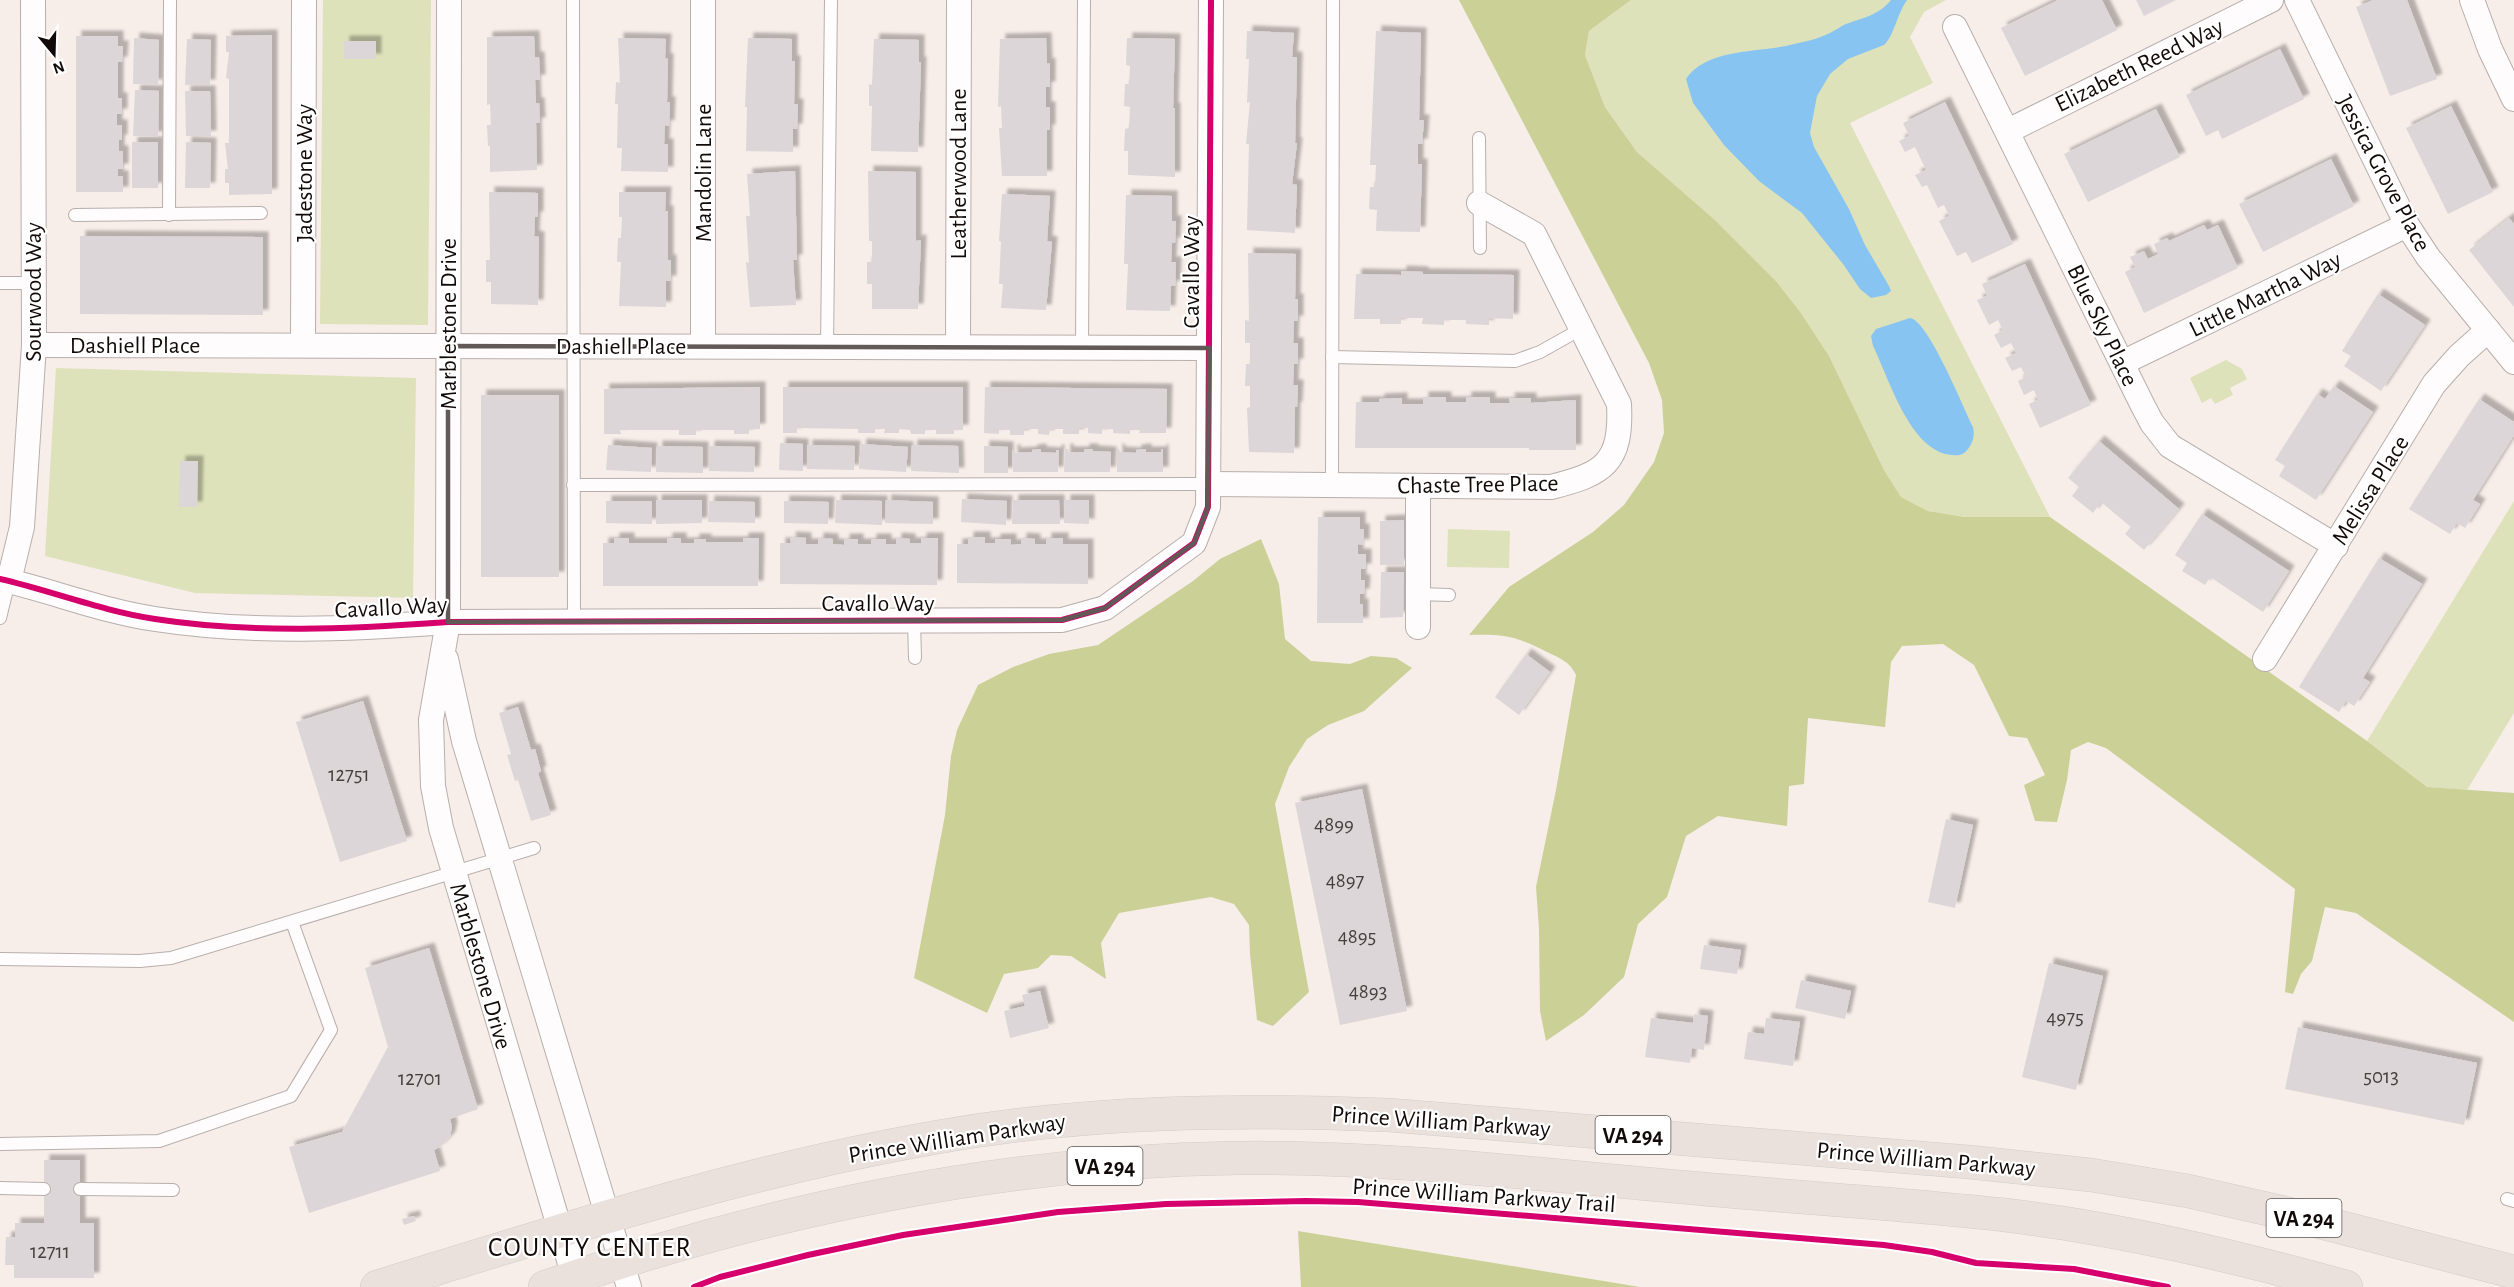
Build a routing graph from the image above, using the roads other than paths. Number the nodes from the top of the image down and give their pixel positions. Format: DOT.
graph roads {
  1 [pos="33,0"];
  2 [pos="170,0"];
  3 [pos="304,0"];
  4 [pos="449,0"];
  5 [pos="573,0"];
  6 [pos="703,0"];
  7 [pos="831,0"];
  8 [pos="959,0"];
  9 [pos="1084,0"];
  10 [pos="1211,0"];
  11 [pos="1333,0"];
  12 [pos="2271,0"];
  13 [pos="2297,0"];
  14 [pos="2472,0"];
  15 [pos="1955,27"];
  16 [pos="2514,99"];
  17 [pos="2008,131"];
  18 [pos="1479,138"];
  19 [pos="1479,202"];
  20 [pos="261,213"];
  21 [pos="75,215"];
  22 [pos="169,215"];
  23 [pos="2407,225"];
  24 [pos="1480,248"];
  25 [pos="0,283"];
  26 [pos="34,283"];
  27 [pos="1581,329"];
  28 [pos="2488,330"];
  29 [pos="34,345"];
  30 [pos="303,345"];
  31 [pos="448,346"];
  32 [pos="573,346"];
  33 [pos="704,346"];
  34 [pos="827,347"];
  35 [pos="958,347"];
  36 [pos="1082,348"];
  37 [pos="1209,348"];
  38 [pos="1332,357"];
  39 [pos="2514,362"];
  40 [pos="2122,363"];
  41 [pos="1208,484"];
  42 [pos="573,485"];
  43 [pos="1332,485"];
  44 [pos="1418,486"];
  45 [pos="2336,546"];
  46 [pos="5,580"];
  47 [pos="1418,594"];
  48 [pos="1449,595"];
  49 [pos="0,618"];
  50 [pos="914,621"];
  51 [pos="448,622"];
  52 [pos="574,622"];
  53 [pos="1418,627"];
  54 [pos="444,649"];
  55 [pos="915,658"];
  56 [pos="2265,659"];
  57 [pos="534,848"];
  58 [pos="499,859"];
  59 [pos="454,873"];
  60 [pos="292,922"];
  61 [pos="0,959"];
  62 [pos="0,1144"];
  63 [pos="2091,1175"];
  64 [pos="0,1188"];
  65 [pos="44,1189"];
  66 [pos="80,1189"];
  67 [pos="173,1190"];
  68 [pos="607,1216"];
  69 [pos="2080,1227"];
  70 [pos="560,1230"];
  71 [pos="2514,1272"];
  72 [pos="625,1275"];
  73 [pos="565,1284"];
  74 [pos="377,1287"];
  75 [pos="2346,1287"];
  1 -- 26 [label="street, Sourwood Way"];
  2 -- 22 [label="lane"];
  3 -- 30 [label="street, Jadestone Way"];
  4 -- 31 [label="street, Marblestone Drive"];
  5 -- 32 [label="lane"];
  6 -- 33 [label="street, Mandolin Lane"];
  7 -- 34 [label="lane"];
  8 -- 35 [label="street, Leatherwood Lane"];
  9 -- 36 [label="lane"];
  10 -- 37 [label="street, Cavallo Way"];
  11 -- 38 [label="lane"];
  12 -- 17 [label="street, Elizabeth Reed Way"];
  13 -- 23 [label="street, Jessica Grove Place"];
  14 -- 16 [label="street"];
  15 -- 17 [label="street, Blue Sky Place"];
  17 -- 40 [label="street, Blue Sky Place"];
  18 -- 19 [label="lane"];
  19 -- 24 [label="lane"];
  19 -- 27 [label="street, Chaste Tree Place"];
  20 -- 22 [label="lane"];
  21 -- 22 [label="lane"];
  23 -- 28 [label="street, Jessica Grove Place"];
  23 -- 40 [label="street, Little Martha Way"];
  25 -- 26 [label="lane"];
  26 -- 29 [label="street, Sourwood Way"];
  27 -- 38 [label="lane"];
  27 -- 44 [label="street, Chaste Tree Place"];
  28 -- 39 [label="street, Jessica Grove Place"];
  28 -- 45 [label="street, Melissa Place"];
  29 -- 30 [label="street, Dashiell Place"];
  29 -- 46 [label="street, Sourwood Way"];
  30 -- 31 [label="street, Dashiell Place"];
  31 -- 32 [label="street, Dashiell Place"];
  31 -- 51 [label="street, Marblestone Drive"];
  32 -- 33 [label="street, Dashiell Place"];
  32 -- 42 [label="lane"];
  33 -- 34 [label="street, Dashiell Place"];
  34 -- 35 [label="street, Dashiell Place"];
  35 -- 36 [label="street, Dashiell Place"];
  36 -- 37 [label="street, Dashiell Place"];
  37 -- 41 [label="street, Cavallo Way"];
  38 -- 43 [label="lane"];
  40 -- 45 [label="street, Blue Sky Place"];
  41 -- 42 [label="lane"];
  41 -- 43 [label="street, Chaste Tree Place"];
  41 -- 50 [label="street, Cavallo Way"];
  42 -- 52 [label="lane"];
  43 -- 44 [label="street, Chaste Tree Place"];
  44 -- 47 [label="street"];
  45 -- 56 [label="street, Melissa Place"];
  46 -- 49 [label="lane"];
  46 -- 51 [label="street, Cavallo Way"];
  47 -- 48 [label="lane"];
  47 -- 53 [label="street"];
  50 -- 52 [label="street, Cavallo Way"];
  50 -- 55 [label="lane"];
  51 -- 52 [label="street, Cavallo Way"];
  51 -- 54 [label="street, Marblestone Drive"];
  54 -- 58 [label="street, Marblestone Drive"];
  54 -- 59 [label="street, Marblestone Drive"];
  57 -- 58 [label="lane"];
  58 -- 59 [label="lane"];
  58 -- 68 [label="street, Marblestone Drive"];
  59 -- 60 [label="lane"];
  59 -- 70 [label="street, Marblestone Drive"];
  60 -- 61 [label="lane"];
  60 -- 62 [label="lane"];
  63 -- 68 [label="highway, Prince William Parkway / VA 294"];
  63 -- 69 [label="highway"];
  63 -- 71 [label="highway, Prince William Parkway / VA 294"];
  64 -- 65 [label="lane"];
  66 -- 67 [label="lane"];
  68 -- 70 [label="highway, Prince William Parkway / VA 294"];
  68 -- 72 [label="street, Marblestone Drive"];
  69 -- 72 [label="highway, Prince William Parkway / VA 294"];
  69 -- 75 [label="highway, Prince William Parkway / VA 294"];
  70 -- 73 [label="street, Marblestone Drive"];
  70 -- 74 [label="highway, Prince William Parkway / VA 294"];
  72 -- 73 [label="highway, Prince William Parkway / VA 294"];
}
